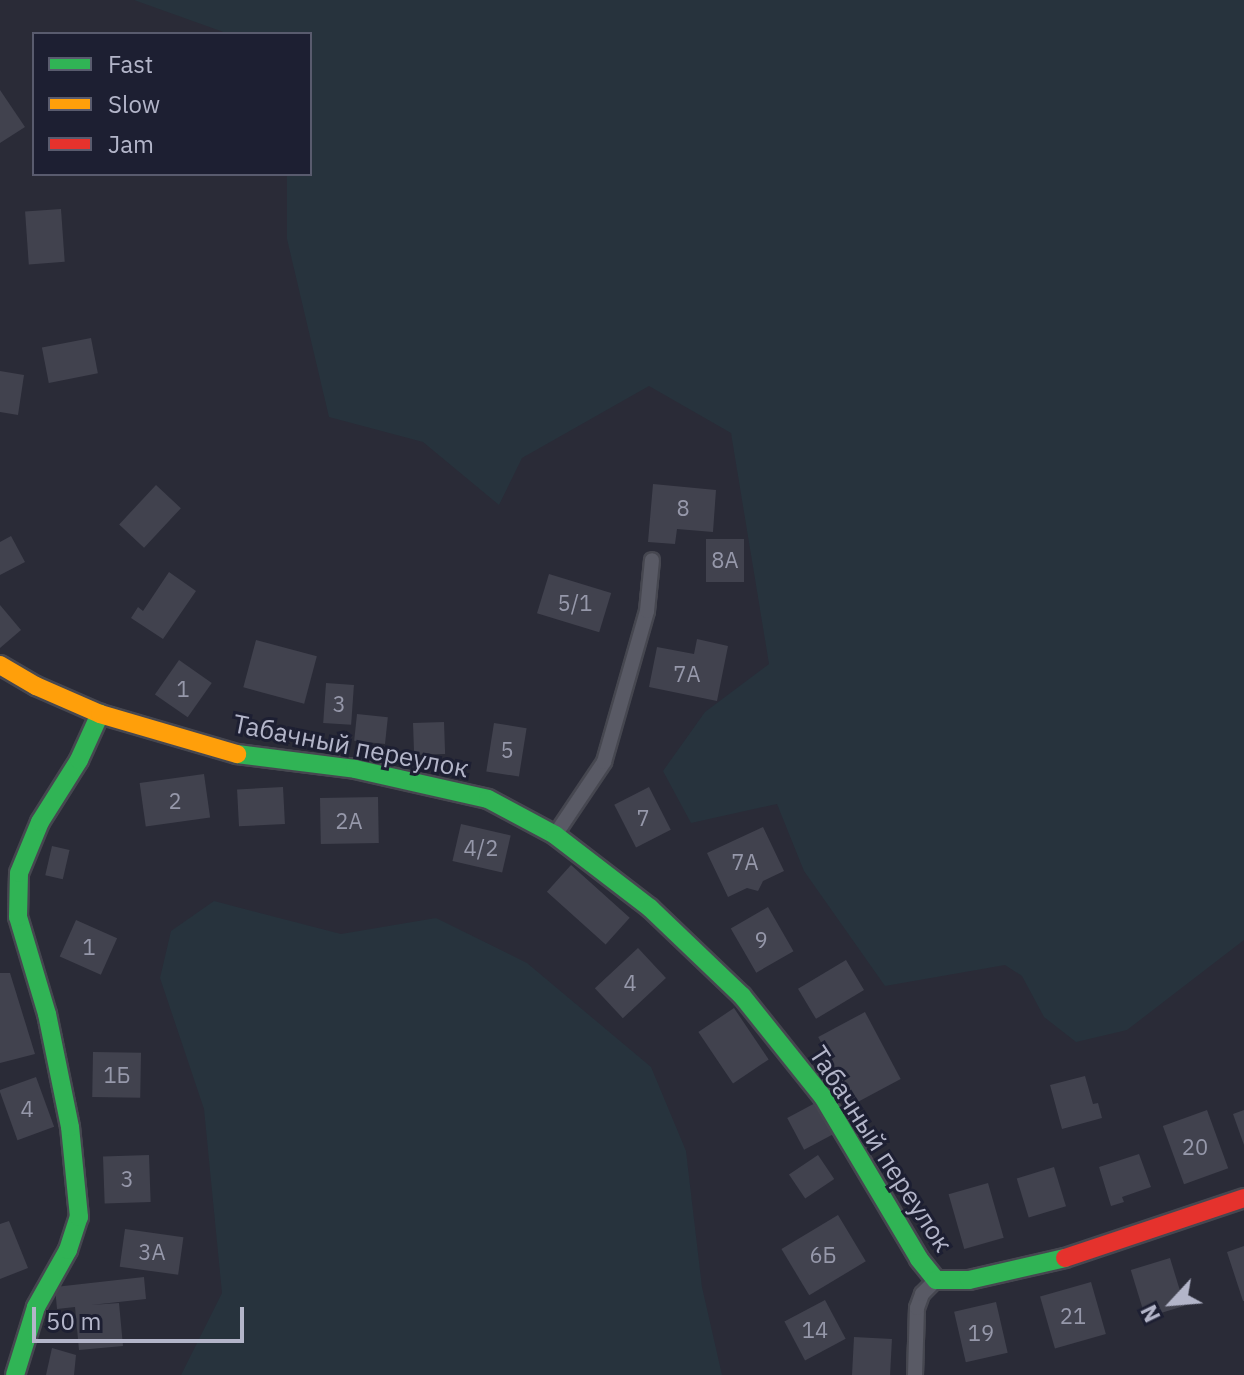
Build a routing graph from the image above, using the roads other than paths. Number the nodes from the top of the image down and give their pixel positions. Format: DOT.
graph roads {
  1 [pos="652,560"];
  2 [pos="0,665"];
  3 [pos="100,714"];
  4 [pos="555,835"];
  5 [pos="1244,1198"];
  6 [pos="936,1280"];
  7 [pos="15,1375"];
  8 [pos="915,1375"];
  1 -- 4 [label="lane"];
  2 -- 3 [label="street, Табачный переулок"];
  3 -- 4 [label="street, Табачный переулок"];
  3 -- 7 [label="street"];
  4 -- 6 [label="street, Табачный переулок"];
  5 -- 6 [label="street, Табачный переулок"];
  6 -- 8 [label="lane"];
}
